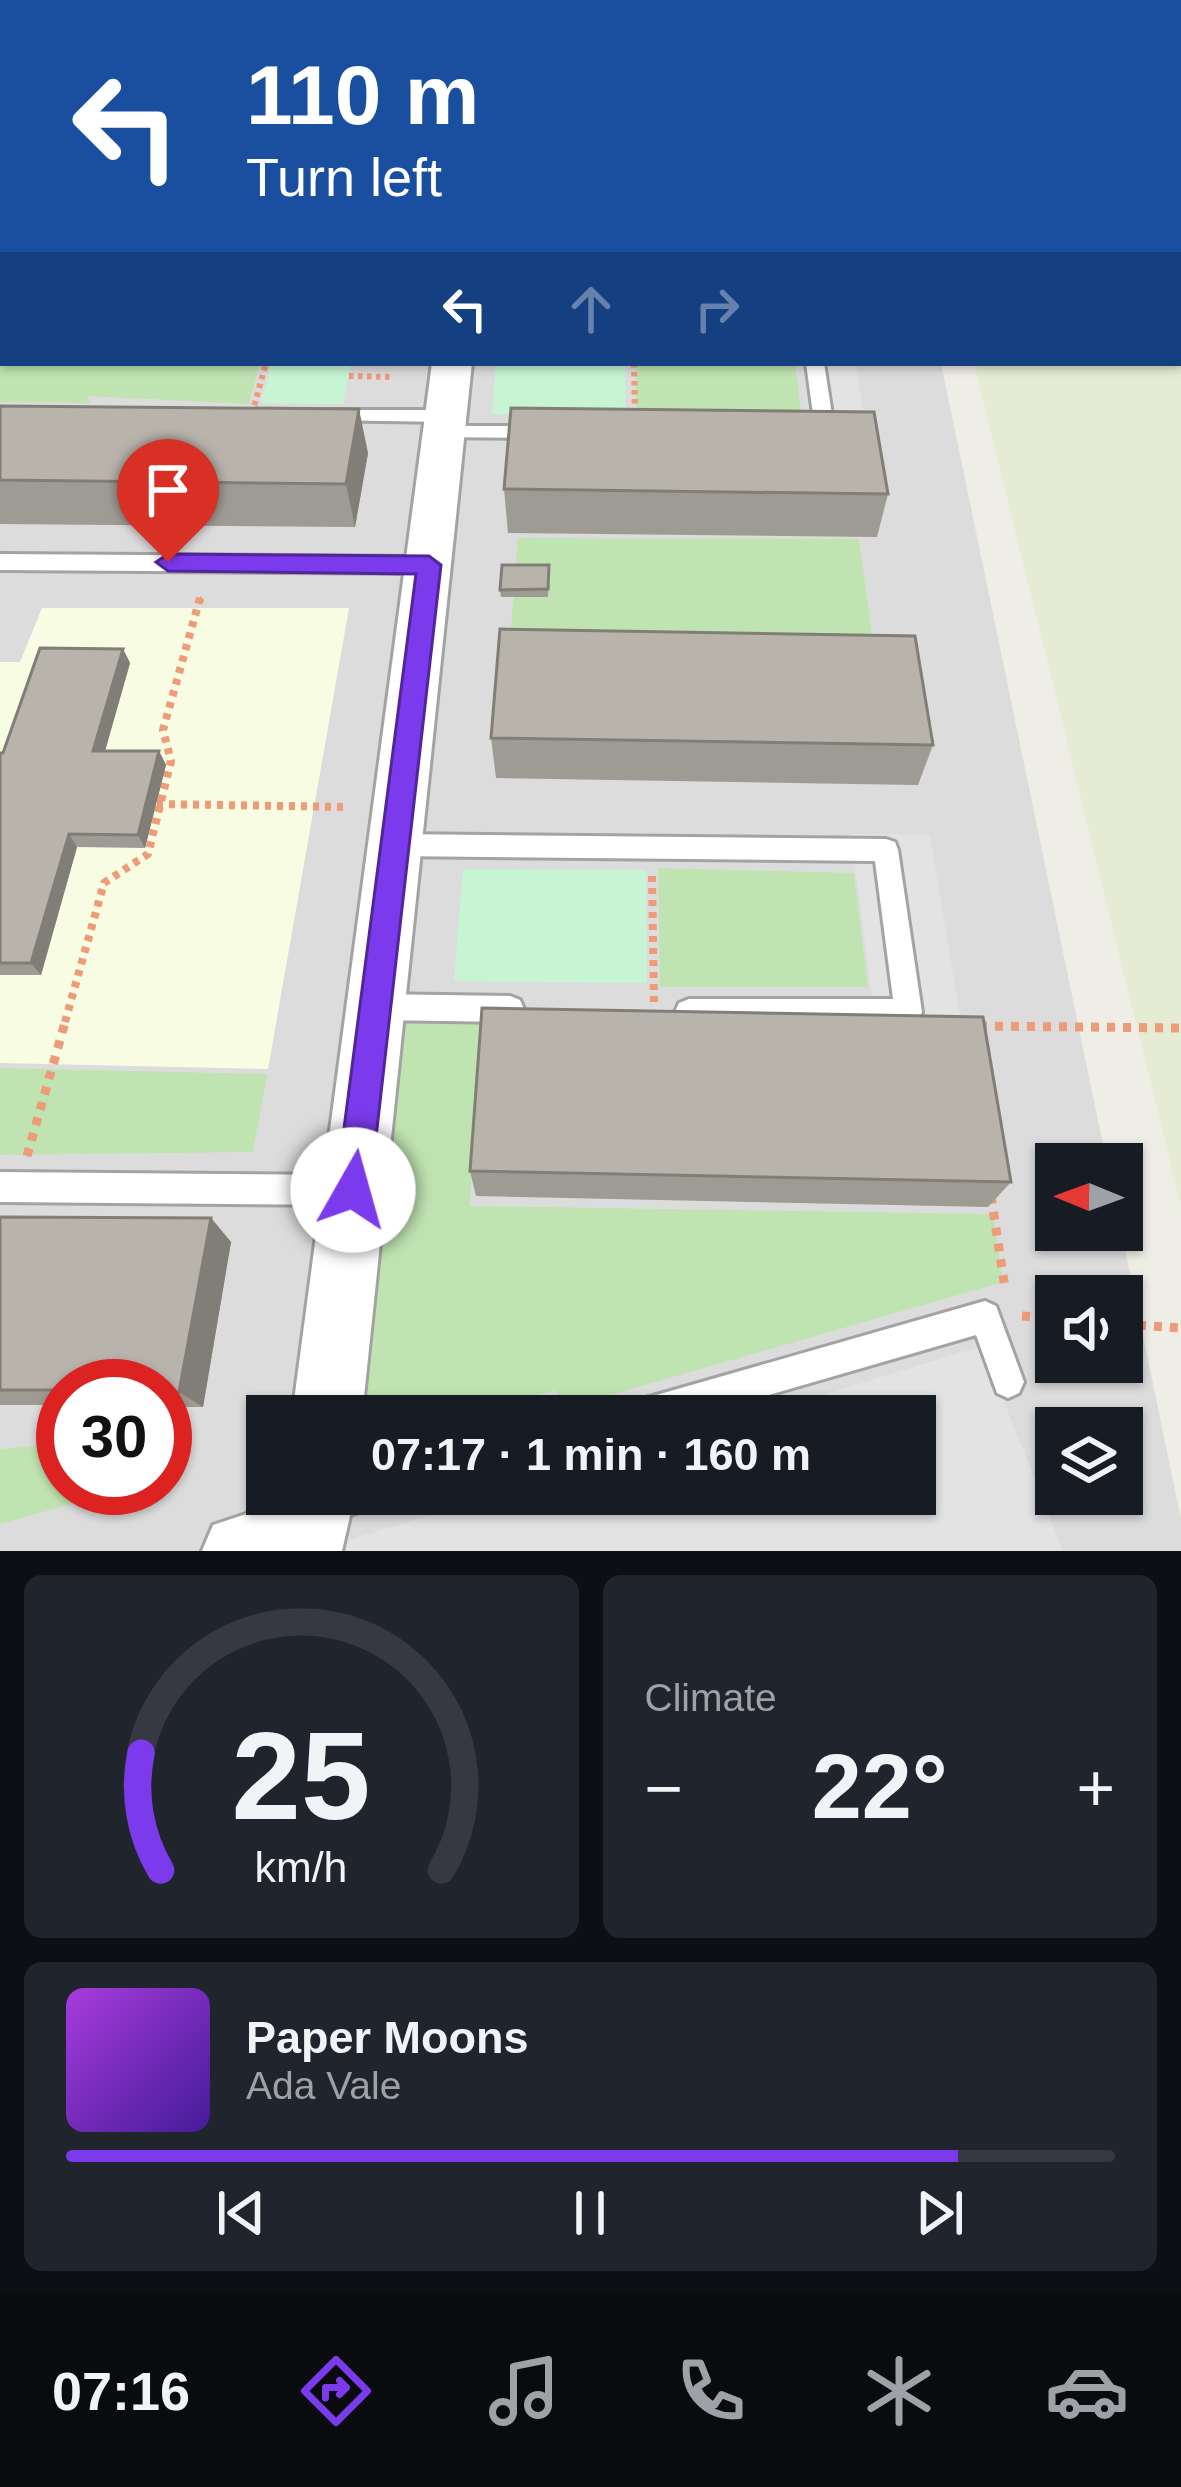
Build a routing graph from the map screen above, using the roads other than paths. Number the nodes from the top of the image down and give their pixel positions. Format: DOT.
graph roads {
  1 [pos="815,366"];
  2 [pos="447,404"];
  3 [pos="251,416"];
  4 [pos="549,432"];
  5 [pos="801,434"];
  6 [pos="0,562"];
  7 [pos="429,565"];
  8 [pos="394,845"];
  9 [pos="375,1007"];
  10 [pos="536,1010"];
  11 [pos="654,1012"];
  12 [pos="9,1186"];
  13 [pos="353,1190"];
  14 [pos="1008,1382"];
  15 [pos="329,1395"];
  16 [pos="713,1395"];
  17 [pos="323,1515"];
  18 [pos="238,1551"];
  1 -- 5 [label="lane"];
  2 -- 3 [label="lane"];
  2 -- 4 [label="lane"];
  2 -- 7 [label="street"];
  6 -- 7 [label="lane"];
  7 -- 8 [label="street"];
  8 -- 9 [label="street"];
  8 -- 11 [label="lane"];
  9 -- 10 [label="lane"];
  9 -- 13 [label="street"];
  12 -- 13 [label="lane"];
  13 -- 15 [label="street"];
  14 -- 16 [label="lane"];
  17 -- 18 [label="street"];
}
